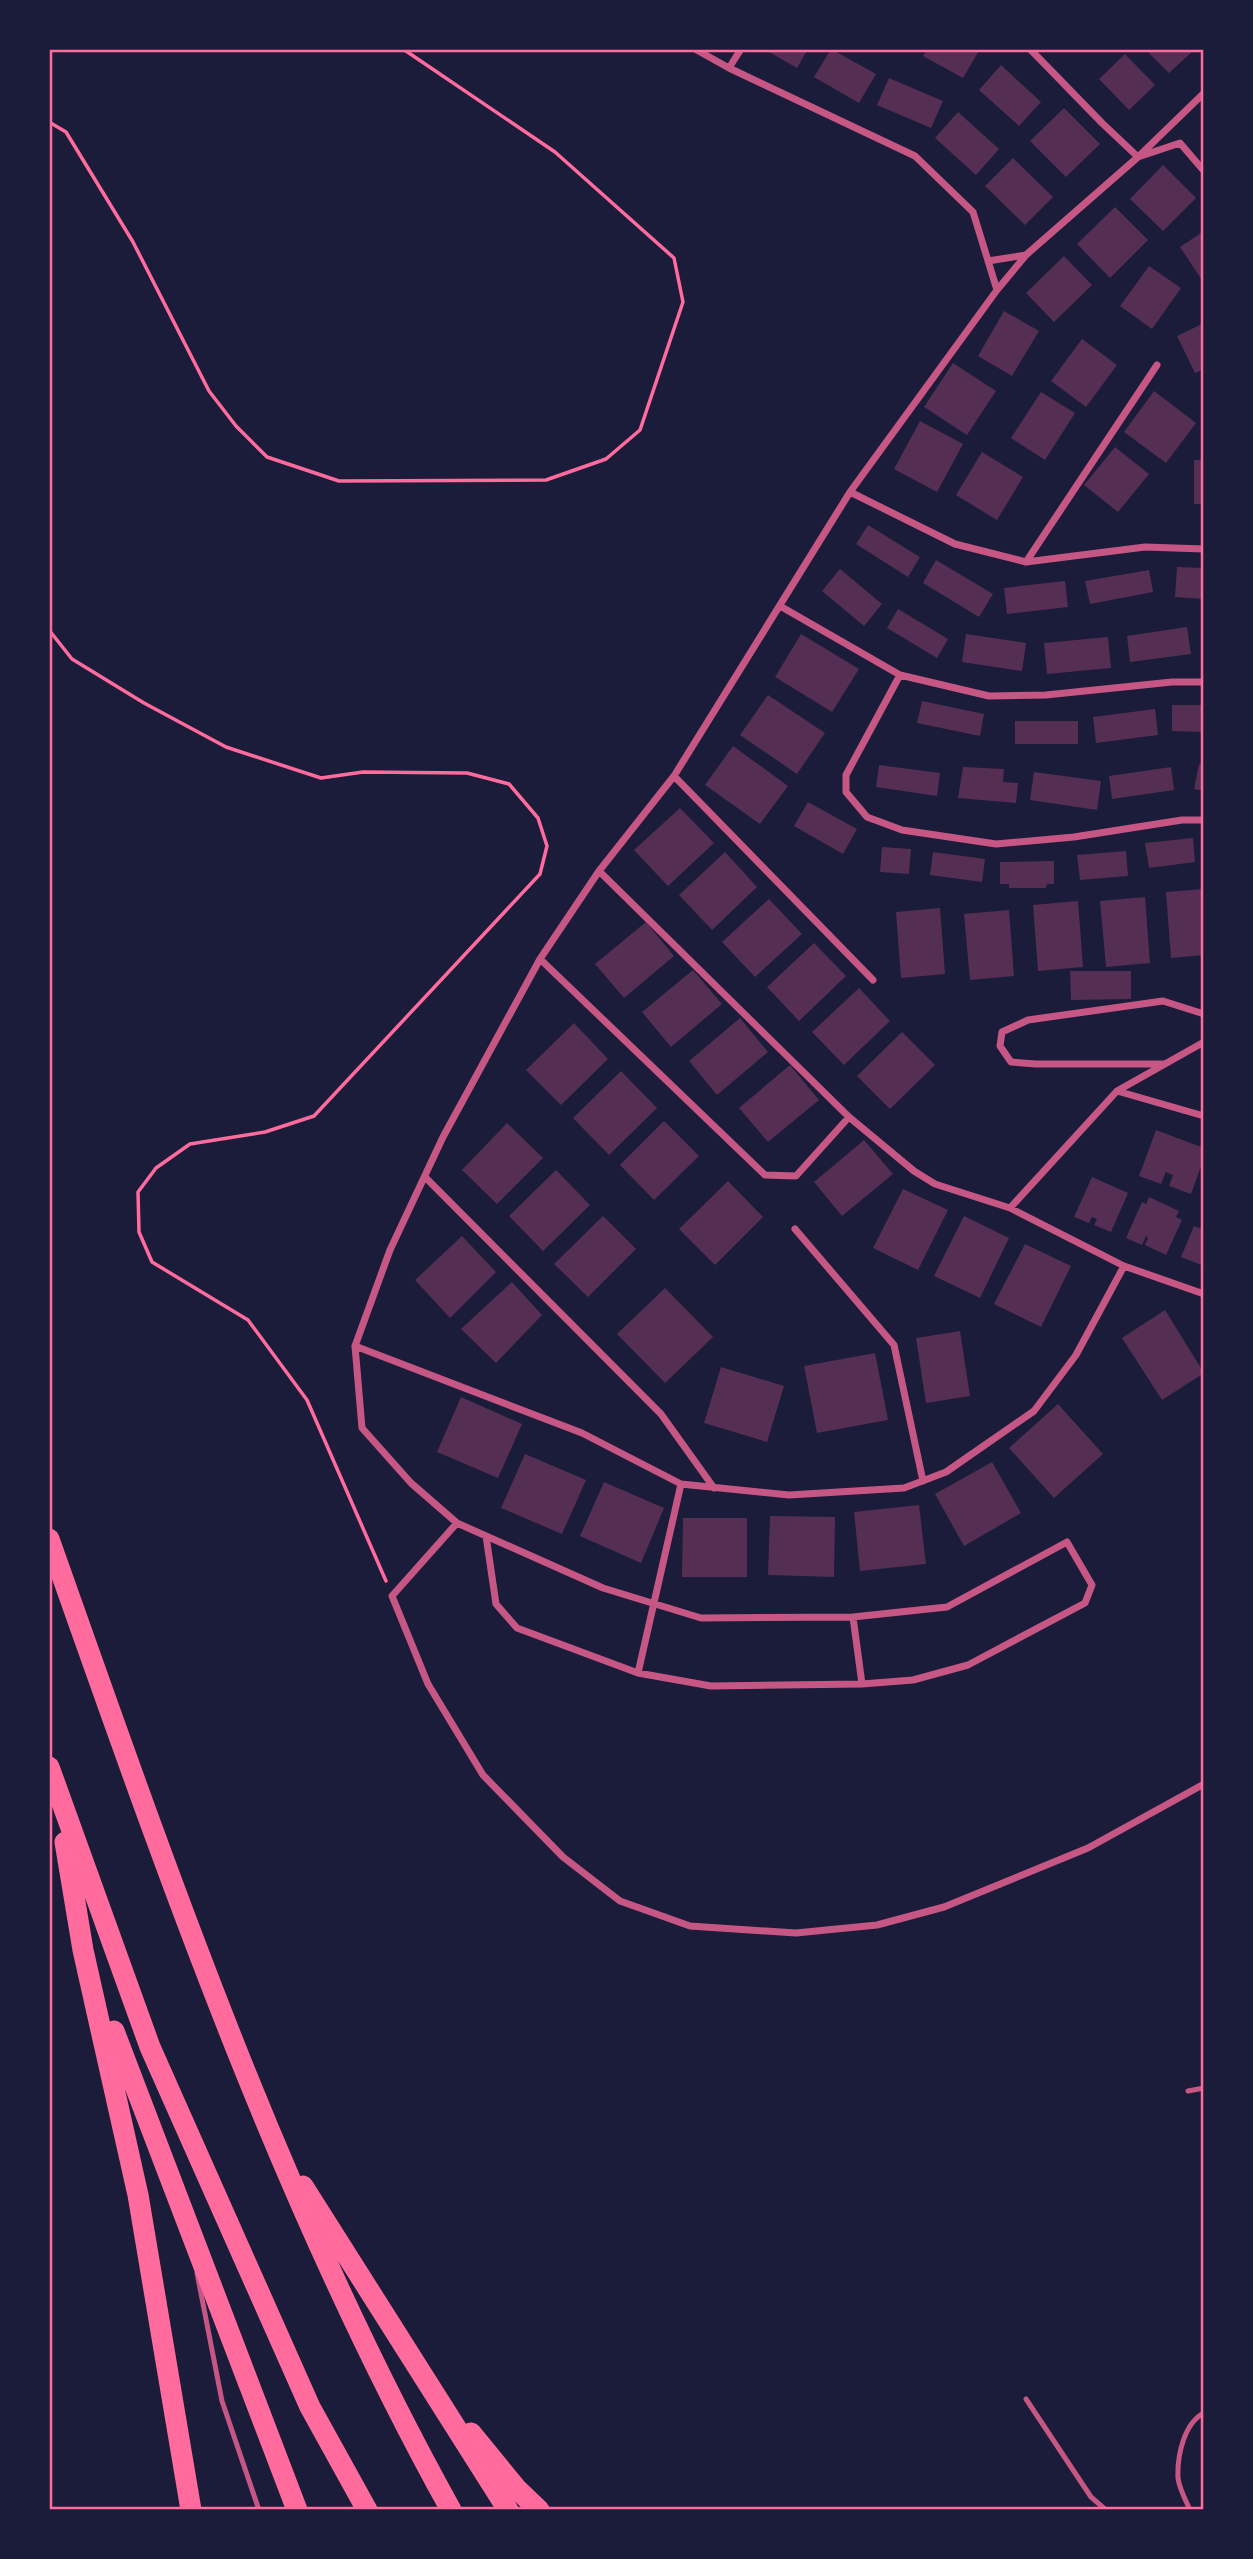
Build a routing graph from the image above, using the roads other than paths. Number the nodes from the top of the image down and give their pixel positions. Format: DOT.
graph roads {
  1 [pos="695,49"];
  2 [pos="741,49"];
  3 [pos="1030,49"];
  4 [pos="729,68"];
  5 [pos="1204,93"];
  6 [pos="1138,157"];
  7 [pos="1204,171"];
  8 [pos="1026,255"];
  9 [pos="988,261"];
  10 [pos="996,290"];
  11 [pos="1157,365"];
  12 [pos="850,492"];
  13 [pos="1204,549"];
  14 [pos="1026,562"];
  15 [pos="780,606"];
  16 [pos="900,675"];
  17 [pos="1204,682"];
  18 [pos="674,776"];
  19 [pos="1204,820"];
  20 [pos="599,871"];
  21 [pos="540,959"];
  22 [pos="873,980"];
  23 [pos="1204,1014"];
  24 [pos="1204,1042"];
  25 [pos="1164,1064"];
  26 [pos="1117,1091"];
  27 [pos="1204,1116"];
  28 [pos="849,1117"];
  29 [pos="425,1177"];
  30 [pos="1010,1208"];
  31 [pos="795,1229"];
  32 [pos="1124,1266"];
  33 [pos="1204,1294"];
  34 [pos="355,1346"];
  35 [pos="923,1481"];
  36 [pos="681,1484"];
  37 [pos="714,1488"];
  38 [pos="457,1523"];
  39 [pos="486,1536"];
  40 [pos="49,1539"];
  41 [pos="653,1604"];
  42 [pos="853,1617"];
  43 [pos="638,1673"];
  44 [pos="862,1684"];
  45 [pos="52,1776"];
  46 [pos="1204,1784"];
  47 [pos="83,1950"];
  48 [pos="1204,2088"];
  49 [pos="1188,2091"];
  50 [pos="272,2137"];
  51 [pos="188,2229"];
  52 [pos="1026,2399"];
  53 [pos="444,2405"];
  54 [pos="1204,2413"];
  55 [pos="191,2510"];
  56 [pos="259,2510"];
  57 [pos="298,2510"];
  58 [pos="367,2510"];
  59 [pos="451,2510"];
  60 [pos="508,2510"];
  61 [pos="539,2510"];
  62 [pos="1106,2510"];
  63 [pos="1190,2510"];
  1 -- 4 [label="street"];
  2 -- 4 [label="street"];
  3 -- 6 [label="street"];
  4 -- 9 [label="street"];
  5 -- 6 [label="street"];
  6 -- 7 [label="street"];
  6 -- 8 [label="street"];
  8 -- 9 [label="street"];
  8 -- 10 [label="street"];
  9 -- 10 [label="street"];
  10 -- 12 [label="street"];
  11 -- 14 [label="street"];
  12 -- 14 [label="street"];
  12 -- 15 [label="street"];
  13 -- 14 [label="street"];
  15 -- 16 [label="street"];
  15 -- 18 [label="street"];
  16 -- 17 [label="street"];
  16 -- 19 [label="street"];
  18 -- 20 [label="street"];
  18 -- 22 [label="street"];
  20 -- 21 [label="street"];
  20 -- 28 [label="street"];
  21 -- 28 [label="street"];
  21 -- 29 [label="street"];
  23 -- 25 [label="street"];
  24 -- 25 [label="street"];
  25 -- 26 [label="street"];
  26 -- 27 [label="street"];
  26 -- 30 [label="street"];
  28 -- 30 [label="street"];
  29 -- 34 [label="street"];
  29 -- 37 [label="street"];
  30 -- 32 [label="street"];
  31 -- 35 [label="street"];
  32 -- 33 [label="street"];
  32 -- 35 [label="street"];
  34 -- 36 [label="street"];
  34 -- 38 [label="street"];
  35 -- 37 [label="street"];
  36 -- 37 [label="street"];
  36 -- 41 [label="street"];
  38 -- 39 [label="street"];
  38 -- 46 [label="street"];
  39 -- 41 [label="street"];
  39 -- 43 [label="street"];
  40 -- 50 [label="highway"];
  41 -- 42 [label="street"];
  41 -- 43 [label="street"];
  42 -- 44 [label="street"];
  42 -- 44 [label="street"];
  43 -- 44 [label="street"];
  45 -- 47 [label="highway"];
  45 -- 58 [label="highway"];
  47 -- 51 [label="highway"];
  47 -- 55 [label="highway"];
  48 -- 49 [label="lane"];
  50 -- 53 [label="highway"];
  50 -- 59 [label="highway"];
  51 -- 56 [label="lane"];
  51 -- 57 [label="highway"];
  52 -- 62 [label="lane"];
  53 -- 60 [label="highway"];
  53 -- 61 [label="highway"];
  54 -- 63 [label="lane"];
}
